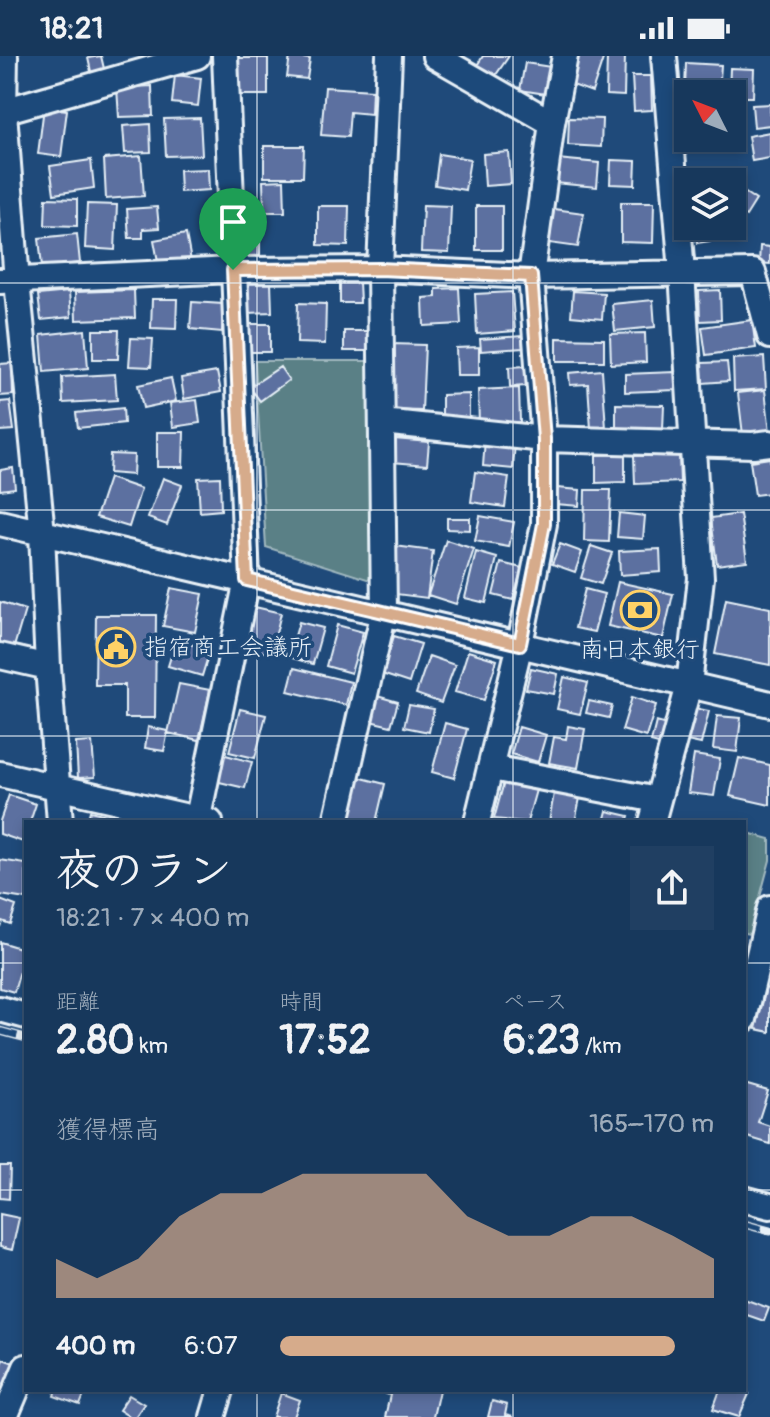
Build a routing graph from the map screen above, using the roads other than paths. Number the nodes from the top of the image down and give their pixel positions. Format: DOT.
graph roads {
  1 [pos="5,56"];
  2 [pos="197,56"];
  3 [pos="225,56"];
  4 [pos="389,56"];
  5 [pos="435,56"];
  6 [pos="565,56"];
  7 [pos="664,56"];
  8 [pos="2,112"];
  9 [pos="552,123"];
  10 [pos="380,269"];
  11 [pos="233,270"];
  12 [pos="682,272"];
  13 [pos="531,276"];
  14 [pos="8,281"];
  15 [pos="770,336"];
  16 [pos="382,422"];
  17 [pos="544,439"];
  18 [pos="692,443"];
  19 [pos="770,443"];
  20 [pos="0,523"];
  21 [pos="42,533"];
  22 [pos="247,580"];
  23 [pos="384,611"];
  24 [pos="520,644"];
  25 [pos="0,656"];
  26 [pos="48,667"];
  27 [pos="689,685"];
  28 [pos="770,704"];
  29 [pos="492,768"];
  30 [pos="0,774"];
  31 [pos="57,787"];
  32 [pos="654,811"];
  33 [pos="60,820"];
  34 [pos="198,820"];
  35 [pos="202,820"];
  36 [pos="336,820"];
  37 [pos="478,820"];
  38 [pos="770,908"];
  39 [pos="758,948"];
  40 [pos="0,1009"];
  41 [pos="746,1009"];
  42 [pos="24,1015"];
  43 [pos="746,1200"];
  44 [pos="770,1206"];
  45 [pos="24,1371"];
  46 [pos="220,1392"];
  47 [pos="6,1404"];
  48 [pos="213,1417"];
  1 -- 8 [label="street"];
  2 -- 8 [label="street"];
  3 -- 11 [label="street"];
  4 -- 10 [label="street"];
  5 -- 9 [label="street"];
  6 -- 9 [label="street"];
  7 -- 12 [label="street"];
  8 -- 14 [label="street"];
  9 -- 13 [label="street"];
  10 -- 11 [label="street"];
  10 -- 13 [label="street"];
  10 -- 16 [label="street"];
  11 -- 14 [label="street"];
  11 -- 22 [label="street"];
  12 -- 13 [label="street"];
  12 -- 15 [label="street"];
  12 -- 18 [label="street"];
  13 -- 17 [label="street"];
  14 -- 21 [label="street"];
  16 -- 17 [label="street"];
  16 -- 23 [label="street"];
  17 -- 18 [label="street"];
  17 -- 24 [label="street"];
  18 -- 19 [label="street"];
  18 -- 27 [label="street"];
  20 -- 21 [label="street"];
  21 -- 22 [label="street"];
  21 -- 26 [label="street"];
  22 -- 23 [label="street"];
  22 -- 35 [label="street"];
  23 -- 24 [label="street"];
  23 -- 36 [label="street"];
  24 -- 27 [label="street"];
  24 -- 29 [label="street"];
  25 -- 26 [label="street"];
  26 -- 31 [label="street"];
  27 -- 28 [label="street"];
  27 -- 32 [label="street"];
  29 -- 32 [label="street"];
  29 -- 37 [label="street"];
  30 -- 31 [label="street"];
  31 -- 33 [label="street"];
  31 -- 34 [label="street"];
  38 -- 39 [label="street"];
  39 -- 41 [label="street"];
  40 -- 42 [label="street"];
  43 -- 44 [label="street"];
  45 -- 47 [label="street"];
  46 -- 48 [label="street"];
}
